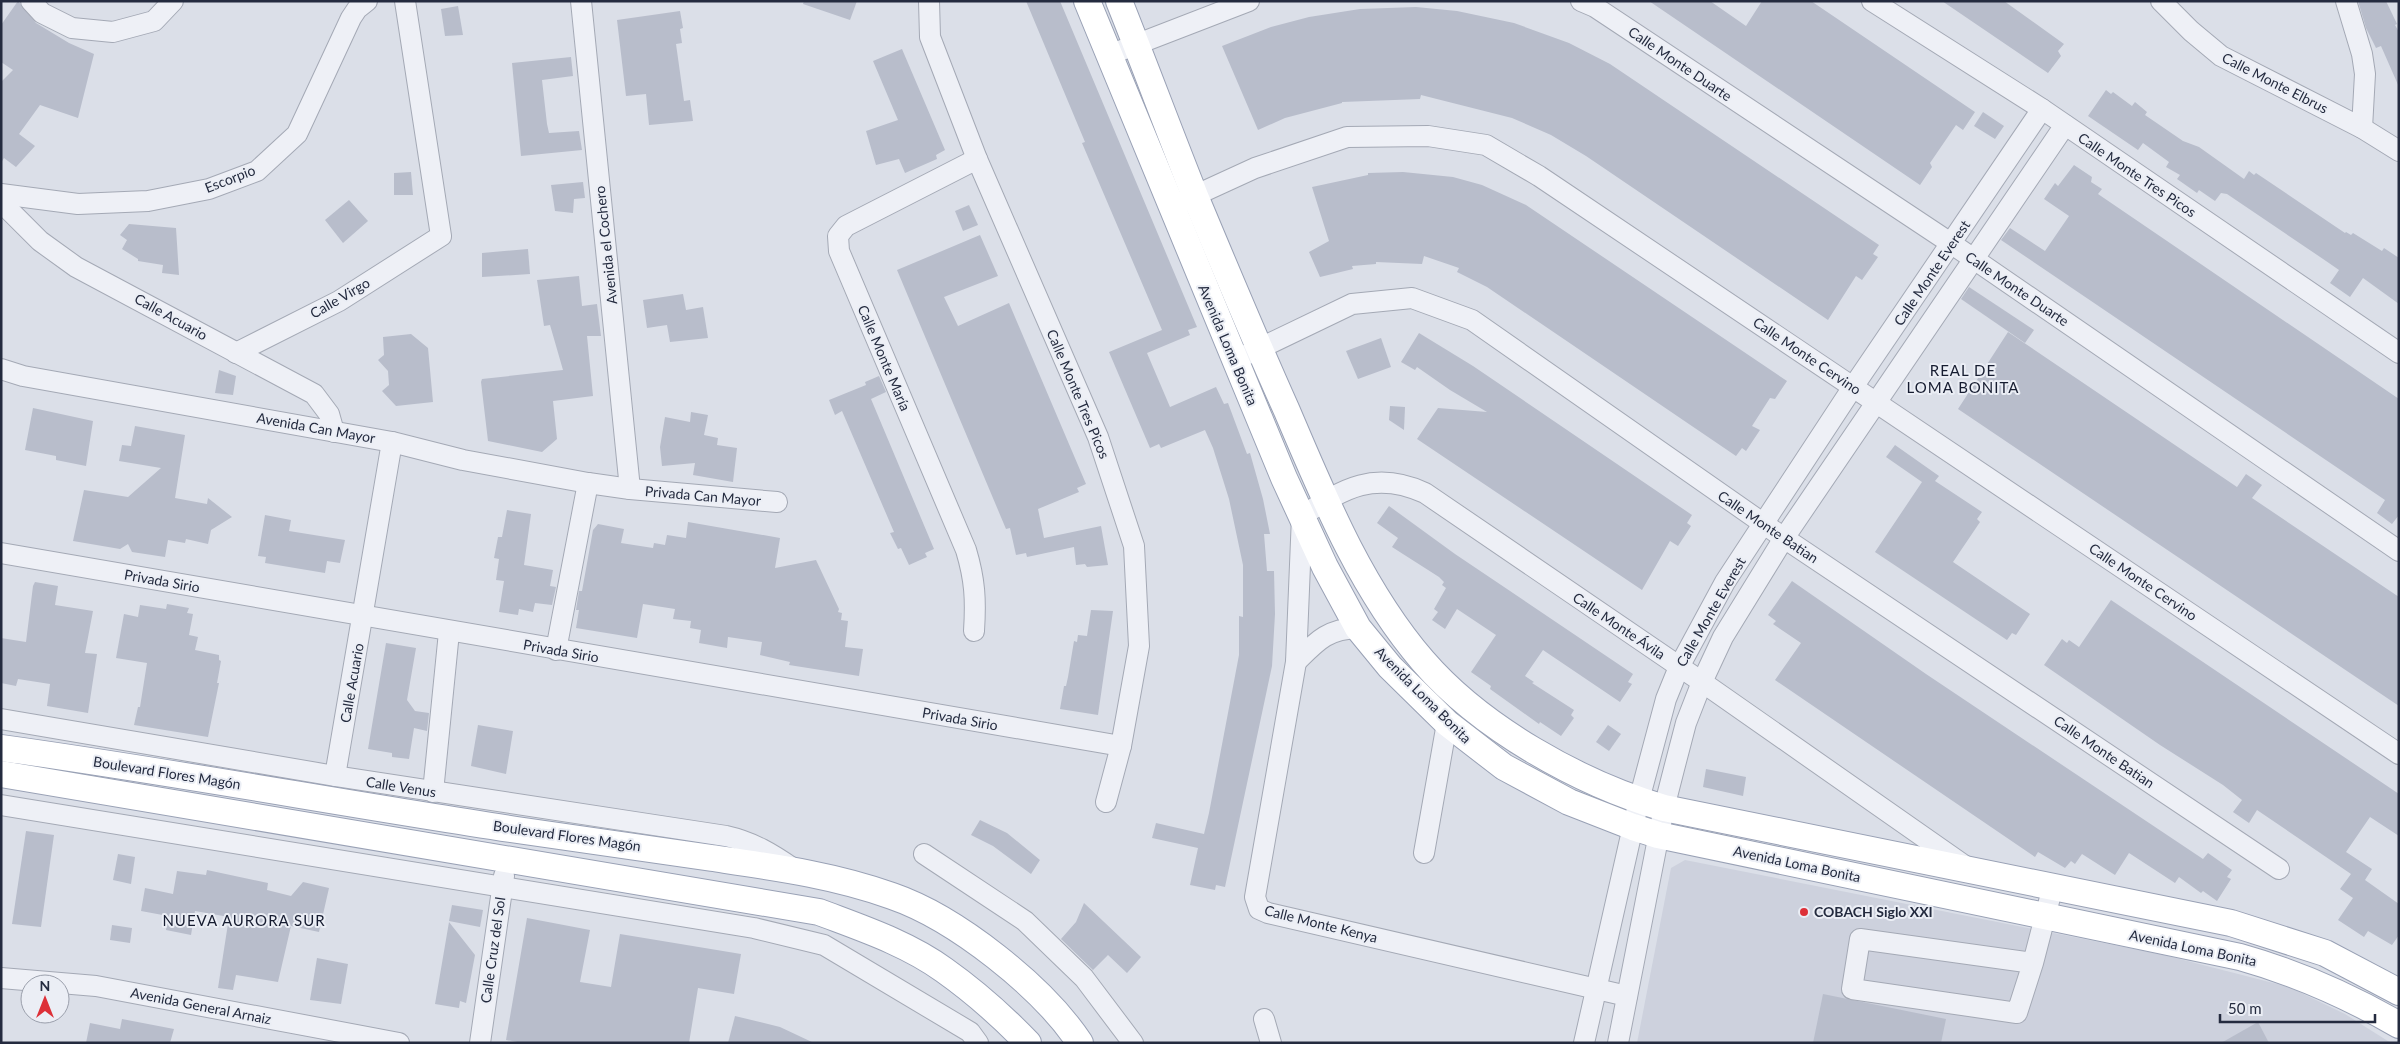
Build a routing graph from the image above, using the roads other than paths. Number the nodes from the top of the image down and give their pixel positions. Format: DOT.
graph roads {
  1 [pos="31,1"];
  2 [pos="173,1"];
  3 [pos="366,1"];
  4 [pos="405,1"];
  5 [pos="581,1"];
  6 [pos="928,1"];
  7 [pos="1087,1"];
  8 [pos="1119,1"];
  9 [pos="1250,1"];
  10 [pos="1581,1"];
  11 [pos="1872,1"];
  12 [pos="2161,1"];
  13 [pos="2346,1"];
  14 [pos="1137,45"];
  15 [pos="1109,55"];
  16 [pos="2042,109"];
  17 [pos="2065,125"];
  18 [pos="2362,128"];
  19 [pos="2399,152"];
  20 [pos="977,159"];
  21 [pos="1,194"];
  22 [pos="1195,195"];
  23 [pos="1,202"];
  24 [pos="1171,207"];
  25 [pos="1952,244"];
  26 [pos="1975,260"];
  27 [pos="1259,349"];
  28 [pos="236,353"];
  29 [pos="2399,354"];
  30 [pos="1234,360"];
  31 [pos="1,369"];
  32 [pos="1853,387"];
  33 [pos="1876,403"];
  34 [pos="334,432"];
  35 [pos="392,442"];
  36 [pos="588,483"];
  37 [pos="630,489"];
  38 [pos="1326,500"];
  39 [pos="777,502"];
  40 [pos="1302,516"];
  41 [pos="1764,525"];
  42 [pos="1784,538"];
  43 [pos="2399,551"];
  44 [pos="1,553"];
  45 [pos="363,617"];
  46 [pos="1358,628"];
  47 [pos="974,631"];
  48 [pos="449,632"];
  49 [pos="556,650"];
  50 [pos="1296,662"];
  51 [pos="1678,667"];
  52 [pos="1702,682"];
  53 [pos="1,719"];
  54 [pos="1448,723"];
  55 [pos="1121,746"];
  56 [pos="1,748"];
  57 [pos="2399,754"];
  58 [pos="1,774"];
  59 [pos="335,776"];
  60 [pos="433,792"];
  61 [pos="1639,800"];
  62 [pos="1106,802"];
  63 [pos="1,804"];
  64 [pos="1664,808"];
  65 [pos="1633,827"];
  66 [pos="1658,835"];
  67 [pos="1424,853"];
  68 [pos="924,854"];
  69 [pos="506,858"];
  70 [pos="2279,869"];
  71 [pos="794,870"];
  72 [pos="1971,870"];
  73 [pos="2053,886"];
  74 [pos="502,888"];
  75 [pos="2046,916"];
  76 [pos="2033,963"];
  77 [pos="1,978"];
  78 [pos="1596,987"];
  79 [pos="2399,992"];
  80 [pos="1627,996"];
  81 [pos="1264,1019"];
  82 [pos="2399,1025"];
  83 [pos="399,1043"];
  84 [pos="480,1043"];
  85 [pos="978,1043"];
  86 [pos="1028,1043"];
  87 [pos="1080,1043"];
  88 [pos="1133,1043"];
  89 [pos="1271,1043"];
  90 [pos="1584,1043"];
  91 [pos="1618,1043"];
  1 -- 2 [label="street"];
  3 -- 21 [label="street, Escorpio"];
  4 -- 28 [label="street, Calle Virgo"];
  5 -- 37 [label="street, Avenida el Cochero"];
  6 -- 20 [label="street, Calle Monte Tres Picos"];
  7 -- 15 [label="main road, Avenida Loma Bonita"];
  8 -- 14 [label="main road, Avenida Loma Bonita"];
  9 -- 14 [label="street"];
  10 -- 25 [label="street, Calle Monte Duarte"];
  11 -- 16 [label="street, Calle Monte Tres Picos"];
  12 -- 18 [label="street, Calle Monte Elbrus"];
  13 -- 18 [label="street"];
  14 -- 15 [label="street"];
  14 -- 22 [label="main road, Avenida Loma Bonita"];
  15 -- 24 [label="main road, Avenida Loma Bonita"];
  16 -- 17 [label="street, Calle Monte Tres Picos"];
  16 -- 25 [label="street, Calle Monte Everest"];
  17 -- 26 [label="street, Calle Monte Everest"];
  17 -- 29 [label="street, Calle Monte Tres Picos"];
  18 -- 19 [label="street, Calle Monte Elbrus"];
  20 -- 47 [label="street, Calle Monte María"];
  20 -- 55 [label="street, Calle Monte Tres Picos"];
  22 -- 24 [label="street, Calle Monte Cervino"];
  22 -- 27 [label="main road, Avenida Loma Bonita"];
  22 -- 32 [label="street, Calle Monte Cervino"];
  23 -- 28 [label="street, Calle Acuario"];
  24 -- 30 [label="main road, Avenida Loma Bonita"];
  25 -- 26 [label="street, Calle Monte Duarte"];
  25 -- 32 [label="street, Calle Monte Everest"];
  26 -- 33 [label="street, Calle Monte Everest"];
  26 -- 43 [label="street, Calle Monte Duarte"];
  27 -- 30 [label="street, Calle Monte Batian"];
  27 -- 38 [label="main road, Avenida Loma Bonita"];
  27 -- 41 [label="street, Calle Monte Batian"];
  28 -- 34 [label="street, Calle Acuario"];
  30 -- 40 [label="main road, Avenida Loma Bonita"];
  31 -- 34 [label="street, Avenida Can Mayor"];
  32 -- 33 [label="street, Calle Monte Cervino"];
  32 -- 41 [label="street, Calle Monte Everest"];
  33 -- 42 [label="street, Calle Monte Everest"];
  33 -- 57 [label="street, Calle Monte Cervino"];
  34 -- 35 [label="street, Avenida Can Mayor"];
  35 -- 36 [label="street, Avenida Can Mayor"];
  35 -- 45 [label="street, Calle Acuario"];
  36 -- 37 [label="street, Avenida Can Mayor"];
  36 -- 49 [label="street"];
  37 -- 39 [label="street, Privada Can Mayor"];
  38 -- 40 [label="street, Calle Monte Ávila"];
  38 -- 51 [label="street, Calle Monte Ávila"];
  38 -- 61 [label="main road, Avenida Loma Bonita"];
  40 -- 46 [label="main road, Avenida Loma Bonita"];
  40 -- 50 [label="street, Calle Monte Kenya"];
  41 -- 42 [label="street, Calle Monte Batian"];
  41 -- 51 [label="street, Calle Monte Everest"];
  42 -- 52 [label="street, Calle Monte Everest"];
  42 -- 70 [label="street, Calle Monte Batian"];
  44 -- 45 [label="street, Privada Sirio"];
  45 -- 48 [label="street, Privada Sirio"];
  45 -- 59 [label="street, Calle Acuario"];
  46 -- 50 [label="street"];
  46 -- 54 [label="main road, Avenida Loma Bonita"];
  48 -- 49 [label="street, Privada Sirio"];
  48 -- 60 [label="street"];
  49 -- 55 [label="street, Privada Sirio"];
  50 -- 78 [label="street, Calle Monte Kenya"];
  51 -- 52 [label="street, Calle Monte Ávila"];
  51 -- 61 [label="street, Calle Monte Everest"];
  52 -- 64 [label="street, Calle Monte Everest"];
  52 -- 72 [label="street, Calle Monte Ávila"];
  53 -- 59 [label="street, Calle Venus"];
  54 -- 65 [label="main road, Avenida Loma Bonita"];
  54 -- 67 [label="street"];
  55 -- 62 [label="street, Calle Monte Tres Picos"];
  56 -- 71 [label="main road, Boulevard Flores Magón"];
  58 -- 69 [label="main road, Boulevard Flores Magón"];
  59 -- 60 [label="street, Calle Venus"];
  60 -- 71 [label="street, Calle Venus"];
  61 -- 64 [label="main road, Avenida Loma Bonita"];
  61 -- 65 [label="street, Calle Monte Everest"];
  63 -- 74 [label="street"];
  64 -- 66 [label="street, Calle Monte Everest"];
  64 -- 72 [label="main road, Avenida Loma Bonita"];
  65 -- 66 [label="main road, Avenida Loma Bonita"];
  65 -- 78 [label="street, Calle Monte Everest"];
  66 -- 75 [label="main road, Avenida Loma Bonita"];
  66 -- 80 [label="street, Calle Monte Everest"];
  68 -- 88 [label="street"];
  69 -- 74 [label="street, Calle Cruz del Sol"];
  69 -- 86 [label="main road, Boulevard Flores Magón"];
  71 -- 87 [label="main road, Boulevard Flores Magón"];
  72 -- 73 [label="main road, Avenida Loma Bonita"];
  73 -- 75 [label="street"];
  73 -- 79 [label="main road, Avenida Loma Bonita"];
  74 -- 84 [label="street, Calle Cruz del Sol"];
  74 -- 85 [label="street"];
  75 -- 76 [label="street"];
  75 -- 82 [label="main road, Avenida Loma Bonita"];
  76 -- 76 [label="street"];
  77 -- 83 [label="street, Avenida General Arnaiz"];
  78 -- 80 [label="street, Calle Monte Kenya"];
  78 -- 90 [label="street, Calle Monte Everest"];
  80 -- 91 [label="street, Calle Monte Everest"];
  81 -- 89 [label="street"];
}
